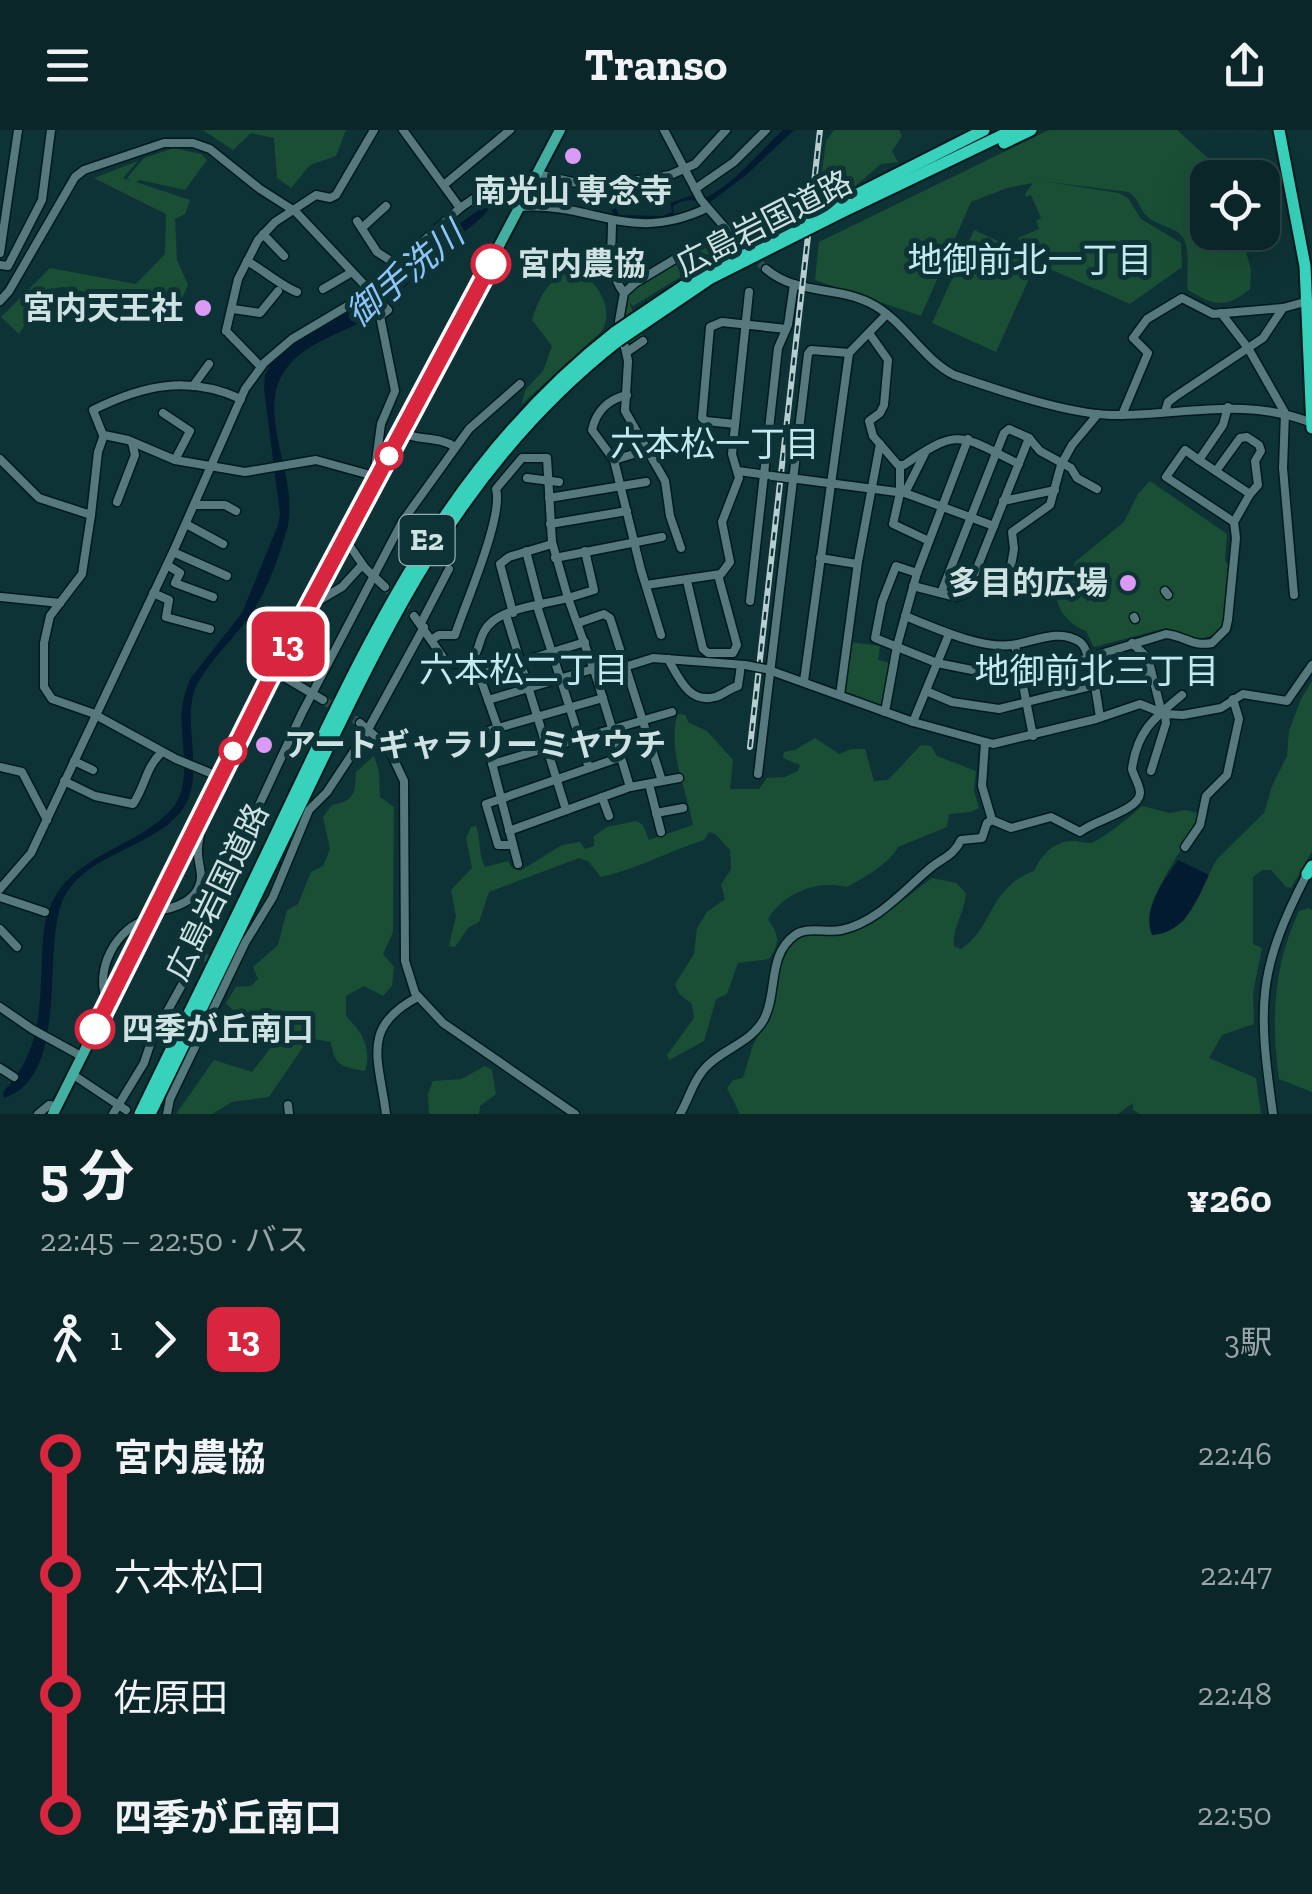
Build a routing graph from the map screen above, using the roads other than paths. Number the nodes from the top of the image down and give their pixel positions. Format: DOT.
graph roads {
  1 [pos="18,130"];
  2 [pos="51,130"];
  3 [pos="374,130"];
  4 [pos="403,130"];
  5 [pos="510,130"];
  6 [pos="560,130"];
  7 [pos="664,130"];
  8 [pos="726,130"];
  9 [pos="766,130"];
  10 [pos="984,130"];
  11 [pos="1277,130"];
  12 [pos="1287,130"];
  13 [pos="1022,132"];
  14 [pos="952,152"];
  15 [pos="684,169"];
  16 [pos="536,178"];
  17 [pos="445,184"];
  18 [pos="695,190"];
  19 [pos="878,195"];
  20 [pos="521,205"];
  21 [pos="386,206"];
  22 [pos="706,207"];
  23 [pos="460,208"];
  24 [pos="292,210"];
  25 [pos="838,210"];
  26 [pos="612,222"];
  27 [pos="725,229"];
  28 [pos="262,234"];
  29 [pos="734,238"];
  30 [pos="0,253"];
  31 [pos="284,256"];
  32 [pos="247,262"];
  33 [pos="0,265"];
  34 [pos="397,265"];
  35 [pos="1312,268"];
  36 [pos="766,269"];
  37 [pos="352,272"];
  38 [pos="794,284"];
  39 [pos="323,289"];
  40 [pos="278,291"];
  41 [pos="298,292"];
  42 [pos="748,292"];
  43 [pos="371,293"];
  44 [pos="624,293"];
  45 [pos="0,300"];
  46 [pos="1301,303"];
  47 [pos="233,308"];
  48 [pos="1283,308"];
  49 [pos="1221,313"];
  50 [pos="886,315"];
  51 [pos="747,325"];
  52 [pos="786,330"];
  53 [pos="868,333"];
  54 [pos="616,336"];
  55 [pos="643,341"];
  56 [pos="1248,348"];
  57 [pos="627,352"];
  58 [pos="849,353"];
  59 [pos="208,364"];
  60 [pos="261,366"];
  61 [pos="520,384"];
  62 [pos="192,386"];
  63 [pos="626,395"];
  64 [pos="241,399"];
  65 [pos="1228,407"];
  66 [pos="1165,412"];
  67 [pos="162,413"];
  68 [pos="1098,414"];
  69 [pos="1284,414"];
  70 [pos="1122,415"];
  71 [pos="735,424"];
  72 [pos="1312,424"];
  73 [pos="402,433"];
  74 [pos="103,436"];
  75 [pos="1029,438"];
  76 [pos="968,439"];
  77 [pos="132,442"];
  78 [pos="880,444"];
  79 [pos="455,446"];
  80 [pos="647,450"];
  81 [pos="927,450"];
  82 [pos="996,453"];
  83 [pos="0,459"];
  84 [pos="174,460"];
  85 [pos="614,460"];
  86 [pos="1199,460"];
  87 [pos="1018,464"];
  88 [pos="212,465"];
  89 [pos="1061,465"];
  90 [pos="900,466"];
  91 [pos="738,471"];
  92 [pos="1216,471"];
  93 [pos="768,475"];
  94 [pos="376,478"];
  95 [pos="527,478"];
  96 [pos="790,478"];
  97 [pos="547,480"];
  98 [pos="560,482"];
  99 [pos="646,482"];
  100 [pos="830,484"];
  101 [pos="621,486"];
  102 [pos="872,489"];
  103 [pos="1096,489"];
  104 [pos="1055,490"];
  105 [pos="903,493"];
  106 [pos="1250,494"];
  107 [pos="549,498"];
  108 [pos="1004,501"];
  109 [pos="117,502"];
  110 [pos="194,505"];
  111 [pos="942,506"];
  112 [pos="236,511"];
  113 [pos="627,511"];
  114 [pos="91,515"];
  115 [pos="970,516"];
  116 [pos="1234,522"];
  117 [pos="186,524"];
  118 [pos="550,524"];
  119 [pos="994,526"];
  120 [pos="662,537"];
  121 [pos="345,540"];
  122 [pos="634,540"];
  123 [pos="929,541"];
  124 [pos="223,544"];
  125 [pos="552,544"];
  126 [pos="681,548"];
  127 [pos="585,551"];
  128 [pos="173,552"];
  129 [pos="526,552"];
  130 [pos="555,558"];
  131 [pos="820,558"];
  132 [pos="362,564"];
  133 [pos="858,564"];
  134 [pos="167,565"];
  135 [pos="448,569"];
  136 [pos="917,573"];
  137 [pos="718,574"];
  138 [pos="227,576"];
  139 [pos="374,576"];
  140 [pos="687,581"];
  141 [pos="971,581"];
  142 [pos="646,585"];
  143 [pos="385,586"];
  144 [pos="913,586"];
  145 [pos="154,593"];
  146 [pos="941,593"];
  147 [pos="1294,594"];
  148 [pos="1,597"];
  149 [pos="213,597"];
  150 [pos="568,598"];
  151 [pos="750,601"];
  152 [pos="60,603"];
  153 [pos="539,606"];
  154 [pos="308,608"];
  155 [pos="510,614"];
  156 [pos="904,616"];
  157 [pos="420,622"];
  158 [pos="578,622"];
  159 [pos="210,629"];
  160 [pos="661,634"];
  161 [pos="949,634"];
  162 [pos="431,640"];
  163 [pos="584,642"];
  164 [pos="1132,644"];
  165 [pos="1014,645"];
  166 [pos="897,646"];
  167 [pos="552,651"];
  168 [pos="1088,656"];
  169 [pos="668,659"];
  170 [pos="521,660"];
  171 [pos="938,663"];
  172 [pos="1312,664"];
  173 [pos="743,665"];
  174 [pos="626,667"];
  175 [pos="768,670"];
  176 [pos="274,671"];
  177 [pos="1152,671"];
  178 [pos="594,672"];
  179 [pos="1020,675"];
  180 [pos="560,678"];
  181 [pos="804,681"];
  182 [pos="1094,686"];
  183 [pos="529,688"];
  184 [pos="926,691"];
  185 [pos="313,694"];
  186 [pos="840,695"];
  187 [pos="1182,696"];
  188 [pos="603,698"];
  189 [pos="1233,699"];
  190 [pos="324,700"];
  191 [pos="488,700"];
  192 [pos="1026,702"];
  193 [pos="570,708"];
  194 [pos="672,712"];
  195 [pos="885,712"];
  196 [pos="1163,712"];
  197 [pos="96,715"];
  198 [pos="538,717"];
  199 [pos="1100,717"];
  200 [pos="642,718"];
  201 [pos="913,722"];
  202 [pos="364,726"];
  203 [pos="498,728"];
  204 [pos="612,728"];
  205 [pos="1033,736"];
  206 [pos="579,738"];
  207 [pos="985,742"];
  208 [pos="547,748"];
  209 [pos="162,752"];
  210 [pos="621,758"];
  211 [pos="74,761"];
  212 [pos="492,764"];
  213 [pos="0,768"];
  214 [pos="589,768"];
  215 [pos="1153,769"];
  216 [pos="93,770"];
  217 [pos="758,774"];
  218 [pos="220,777"];
  219 [pos="679,778"];
  220 [pos="556,779"];
  221 [pos="64,781"];
  222 [pos="662,781"];
  223 [pos="649,784"];
  224 [pos="630,788"];
  225 [pos="602,797"];
  226 [pos="501,798"];
  227 [pos="683,808"];
  228 [pos="566,810"];
  229 [pos="656,814"];
  230 [pos="609,816"];
  231 [pos="200,817"];
  232 [pos="46,820"];
  233 [pos="992,820"];
  234 [pos="509,831"];
  235 [pos="661,832"];
  236 [pos="513,845"];
  237 [pos="1185,847"];
  238 [pos="518,864"];
  239 [pos="1310,869"];
  240 [pos="0,889"];
  241 [pos="0,897"];
  242 [pos="190,899"];
  243 [pos="215,905"];
  244 [pos="45,912"];
  245 [pos="152,915"];
  246 [pos="0,929"];
  247 [pos="18,947"];
  248 [pos="418,998"];
  249 [pos="108,1003"];
  250 [pos="1,1010"];
  251 [pos="82,1056"];
  252 [pos="0,1068"];
  253 [pos="72,1074"];
  254 [pos="14,1077"];
  255 [pos="122,1107"];
  256 [pos="54,1110"];
  257 [pos="38,1114"];
  258 [pos="113,1114"];
  259 [pos="140,1114"];
  260 [pos="150,1114"];
  261 [pos="167,1114"];
  262 [pos="386,1114"];
  263 [pos="575,1114"];
  264 [pos="680,1114"];
  265 [pos="1273,1114"];
  1 -- 30 [label="street"];
  2 -- 33 [label="street"];
  3 -- 24 [label="street"];
  4 -- 17 [label="street"];
  5 -- 17 [label="street"];
  6 -- 16 [label="main road"];
  7 -- 15 [label="street"];
  8 -- 15 [label="street"];
  9 -- 18 [label="street"];
  10 -- 14 [label="highway"];
  11 -- 72 [label="highway"];
  12 -- 35 [label="highway"];
  13 -- 14 [label="highway"];
  13 -- 19 [label="highway"];
  14 -- 19 [label="highway, 広島岩国道路 / E2"];
  14 -- 25 [label="highway, 広島岩国道路 / E2"];
  15 -- 16 [label="street"];
  15 -- 18 [label="street"];
  16 -- 20 [label="main road"];
  16 -- 23 [label="street"];
  17 -- 23 [label="street"];
  18 -- 22 [label="street"];
  19 -- 25 [label="highway, 広島岩国道路 / E2"];
  20 -- 26 [label="street"];
  20 -- 73 [label="main road"];
  21 -- 34 [label="street"];
  22 -- 26 [label="street"];
  22 -- 27 [label="street"];
  23 -- 34 [label="street"];
  24 -- 28 [label="street"];
  24 -- 37 [label="street"];
  24 -- 45 [label="street"];
  25 -- 54 [label="highway, 広島岩国道路 / E2, bridge"];
  26 -- 44 [label="street"];
  27 -- 29 [label="street"];
  27 -- 44 [label="street"];
  28 -- 31 [label="street"];
  28 -- 32 [label="street"];
  32 -- 41 [label="street"];
  32 -- 47 [label="street"];
  34 -- 43 [label="street"];
  36 -- 38 [label="street"];
  37 -- 39 [label="street"];
  37 -- 43 [label="street"];
  38 -- 50 [label="street"];
  38 -- 52 [label="street"];
  40 -- 47 [label="street"];
  42 -- 51 [label="street"];
  43 -- 60 [label="street"];
  43 -- 94 [label="street"];
  44 -- 57 [label="street"];
  46 -- 48 [label="street"];
  47 -- 60 [label="street"];
  48 -- 49 [label="street"];
  48 -- 56 [label="street"];
  49 -- 56 [label="street"];
  49 -- 70 [label="street"];
  50 -- 53 [label="street"];
  50 -- 68 [label="street"];
  51 -- 52 [label="street"];
  51 -- 71 [label="street"];
  51 -- 71 [label="street"];
  52 -- 93 [label="street"];
  53 -- 58 [label="street"];
  53 -- 78 [label="street"];
  54 -- 259 [label="highway, 広島岩国道路 / E2"];
  54 -- 260 [label="highway, 広島岩国道路 / E2"];
  55 -- 57 [label="street"];
  56 -- 66 [label="street"];
  56 -- 69 [label="street"];
  57 -- 63 [label="street"];
  58 -- 96 [label="street"];
  58 -- 100 [label="street"];
  59 -- 62 [label="street"];
  60 -- 64 [label="street"];
  61 -- 79 [label="street"];
  62 -- 64 [label="street"];
  62 -- 74 [label="street"];
  63 -- 80 [label="street"];
  63 -- 85 [label="street"];
  64 -- 88 [label="street"];
  65 -- 66 [label="street"];
  65 -- 69 [label="street"];
  65 -- 86 [label="street"];
  66 -- 70 [label="street"];
  67 -- 84 [label="street"];
  68 -- 70 [label="street"];
  68 -- 89 [label="street"];
  69 -- 72 [label="street"];
  69 -- 147 [label="street"];
  71 -- 91 [label="street"];
  73 -- 79 [label="street"];
  73 -- 94 [label="main road"];
  74 -- 77 [label="street"];
  74 -- 114 [label="street"];
  75 -- 82 [label="street"];
  75 -- 87 [label="street"];
  75 -- 89 [label="street"];
  76 -- 81 [label="street"];
  76 -- 82 [label="street"];
  76 -- 111 [label="street"];
  77 -- 84 [label="street"];
  77 -- 109 [label="street"];
  78 -- 90 [label="street"];
  78 -- 102 [label="street"];
  79 -- 139 [label="street"];
  80 -- 85 [label="street"];
  80 -- 126 [label="street"];
  81 -- 90 [label="street"];
  81 -- 105 [label="street"];
  82 -- 87 [label="street"];
  82 -- 115 [label="street"];
  83 -- 114 [label="street"];
  84 -- 88 [label="street"];
  85 -- 101 [label="street"];
  86 -- 92 [label="street"];
  86 -- 116 [label="street"];
  87 -- 108 [label="street"];
  88 -- 94 [label="street"];
  88 -- 110 [label="street"];
  89 -- 103 [label="street"];
  89 -- 104 [label="street"];
  90 -- 105 [label="street"];
  91 -- 93 [label="street"];
  91 -- 137 [label="street"];
  92 -- 106 [label="street"];
  92 -- 106 [label="street"];
  93 -- 96 [label="street, bridge"];
  93 -- 151 [label="street"];
  94 -- 121 [label="main road"];
  95 -- 97 [label="street"];
  96 -- 100 [label="street"];
  96 -- 175 [label="street"];
  97 -- 98 [label="street"];
  97 -- 107 [label="street"];
  97 -- 162 [label="street"];
  99 -- 101 [label="street"];
  100 -- 102 [label="street"];
  100 -- 131 [label="street"];
  101 -- 107 [label="street"];
  101 -- 113 [label="street"];
  102 -- 105 [label="street"];
  102 -- 133 [label="street"];
  104 -- 108 [label="street"];
  104 -- 141 [label="street"];
  105 -- 111 [label="street"];
  105 -- 123 [label="street"];
  106 -- 116 [label="street"];
  107 -- 118 [label="street"];
  108 -- 119 [label="street"];
  110 -- 112 [label="street"];
  110 -- 117 [label="street"];
  111 -- 115 [label="street"];
  111 -- 123 [label="street"];
  113 -- 118 [label="street"];
  113 -- 122 [label="street"];
  114 -- 152 [label="street"];
  115 -- 119 [label="street"];
  115 -- 146 [label="street"];
  116 -- 164 [label="street"];
  117 -- 124 [label="street"];
  117 -- 128 [label="street"];
  118 -- 125 [label="street"];
  119 -- 141 [label="street"];
  120 -- 122 [label="street"];
  121 -- 132 [label="street"];
  121 -- 154 [label="main road"];
  122 -- 127 [label="street"];
  122 -- 142 [label="street"];
  123 -- 136 [label="street"];
  125 -- 129 [label="street"];
  125 -- 130 [label="street"];
  127 -- 130 [label="street"];
  127 -- 150 [label="street"];
  128 -- 134 [label="street"];
  128 -- 138 [label="street"];
  129 -- 153 [label="street"];
  129 -- 155 [label="street"];
  130 -- 150 [label="street"];
  131 -- 133 [label="street"];
  131 -- 181 [label="street"];
  132 -- 139 [label="street"];
  132 -- 154 [label="street"];
  133 -- 186 [label="street"];
  134 -- 145 [label="street"];
  134 -- 149 [label="street"];
  135 -- 157 [label="street"];
  136 -- 144 [label="street"];
  136 -- 166 [label="street"];
  137 -- 140 [label="street"];
  137 -- 140 [label="street"];
  139 -- 143 [label="street"];
  139 -- 185 [label="street"];
  140 -- 142 [label="street"];
  141 -- 146 [label="street"];
  142 -- 160 [label="street"];
  144 -- 146 [label="street"];
  144 -- 156 [label="street"];
  145 -- 159 [label="street"];
  145 -- 197 [label="street"];
  148 -- 152 [label="street"];
  150 -- 153 [label="street"];
  150 -- 158 [label="street"];
  152 -- 197 [label="street"];
  153 -- 155 [label="street"];
  153 -- 167 [label="street"];
  154 -- 176 [label="main road"];
  155 -- 162 [label="street"];
  155 -- 170 [label="street"];
  156 -- 161 [label="street"];
  156 -- 166 [label="street"];
  157 -- 162 [label="street"];
  157 -- 202 [label="street"];
  158 -- 163 [label="street"];
  158 -- 174 [label="street"];
  161 -- 165 [label="street"];
  161 -- 171 [label="street"];
  163 -- 167 [label="street"];
  163 -- 178 [label="street"];
  164 -- 168 [label="street"];
  164 -- 177 [label="street"];
  165 -- 168 [label="street"];
  165 -- 179 [label="street"];
  166 -- 171 [label="street"];
  166 -- 195 [label="street"];
  167 -- 170 [label="street"];
  167 -- 180 [label="street"];
  168 -- 179 [label="street"];
  168 -- 182 [label="street"];
  169 -- 173 [label="street"];
  169 -- 173 [label="street"];
  169 -- 174 [label="street"];
  170 -- 183 [label="street"];
  170 -- 191 [label="street"];
  171 -- 179 [label="street"];
  171 -- 184 [label="street"];
  172 -- 189 [label="street"];
  173 -- 175 [label="street, bridge"];
  174 -- 178 [label="street"];
  174 -- 200 [label="street"];
  175 -- 181 [label="street"];
  175 -- 217 [label="street"];
  176 -- 185 [label="street"];
  176 -- 218 [label="main road"];
  177 -- 182 [label="street"];
  177 -- 196 [label="street"];
  178 -- 180 [label="street"];
  178 -- 188 [label="street"];
  179 -- 192 [label="street"];
  180 -- 183 [label="street"];
  180 -- 193 [label="street"];
  181 -- 186 [label="street"];
  182 -- 192 [label="street"];
  182 -- 199 [label="street"];
  183 -- 191 [label="street"];
  183 -- 198 [label="street"];
  184 -- 192 [label="street"];
  184 -- 201 [label="street"];
  185 -- 190 [label="street"];
  185 -- 243 [label="street"];
  186 -- 195 [label="street"];
  187 -- 196 [label="street"];
  188 -- 193 [label="street"];
  188 -- 204 [label="street"];
  189 -- 196 [label="street"];
  189 -- 237 [label="street"];
  191 -- 203 [label="street"];
  192 -- 205 [label="street"];
  193 -- 198 [label="street"];
  193 -- 206 [label="street"];
  194 -- 200 [label="street"];
  195 -- 201 [label="street"];
  196 -- 199 [label="street"];
  196 -- 215 [label="street"];
  196 -- 233 [label="street"];
  197 -- 209 [label="street"];
  197 -- 211 [label="street"];
  198 -- 203 [label="street"];
  198 -- 208 [label="street"];
  199 -- 205 [label="street"];
  200 -- 204 [label="street"];
  200 -- 222 [label="street"];
  201 -- 207 [label="street"];
  202 -- 248 [label="street"];
  202 -- 261 [label="street"];
  203 -- 212 [label="street"];
  204 -- 206 [label="street"];
  204 -- 210 [label="street"];
  205 -- 207 [label="street"];
  206 -- 208 [label="street"];
  206 -- 214 [label="street"];
  207 -- 233 [label="street"];
  208 -- 212 [label="street"];
  208 -- 220 [label="street"];
  209 -- 218 [label="street"];
  209 -- 221 [label="street"];
  210 -- 214 [label="street"];
  210 -- 224 [label="street"];
  211 -- 216 [label="street"];
  211 -- 221 [label="street"];
  212 -- 226 [label="street"];
  213 -- 232 [label="street"];
  214 -- 220 [label="street"];
  218 -- 231 [label="main road"];
  219 -- 222 [label="street"];
  220 -- 226 [label="street"];
  220 -- 228 [label="street"];
  221 -- 232 [label="street"];
  222 -- 223 [label="street"];
  223 -- 224 [label="street"];
  223 -- 229 [label="street"];
  224 -- 225 [label="street"];
  225 -- 228 [label="street"];
  225 -- 230 [label="street"];
  226 -- 234 [label="street"];
  226 -- 236 [label="street"];
  227 -- 229 [label="street"];
  228 -- 234 [label="street"];
  229 -- 235 [label="street"];
  231 -- 242 [label="street"];
  231 -- 245 [label="main road"];
  232 -- 240 [label="street"];
  233 -- 264 [label="street"];
  234 -- 236 [label="street"];
  236 -- 238 [label="street"];
  239 -- 265 [label="street"];
  241 -- 244 [label="street"];
  242 -- 243 [label="street"];
  242 -- 245 [label="street"];
  243 -- 255 [label="street"];
  245 -- 249 [label="main road"];
  245 -- 249 [label="street"];
  246 -- 247 [label="street"];
  248 -- 262 [label="street"];
  248 -- 263 [label="street"];
  249 -- 251 [label="main road"];
  250 -- 251 [label="street"];
  251 -- 253 [label="main road"];
  252 -- 254 [label="street"];
  253 -- 255 [label="street"];
  253 -- 256 [label="main road"];
  255 -- 258 [label="street"];
  256 -- 257 [label="street"];
}
